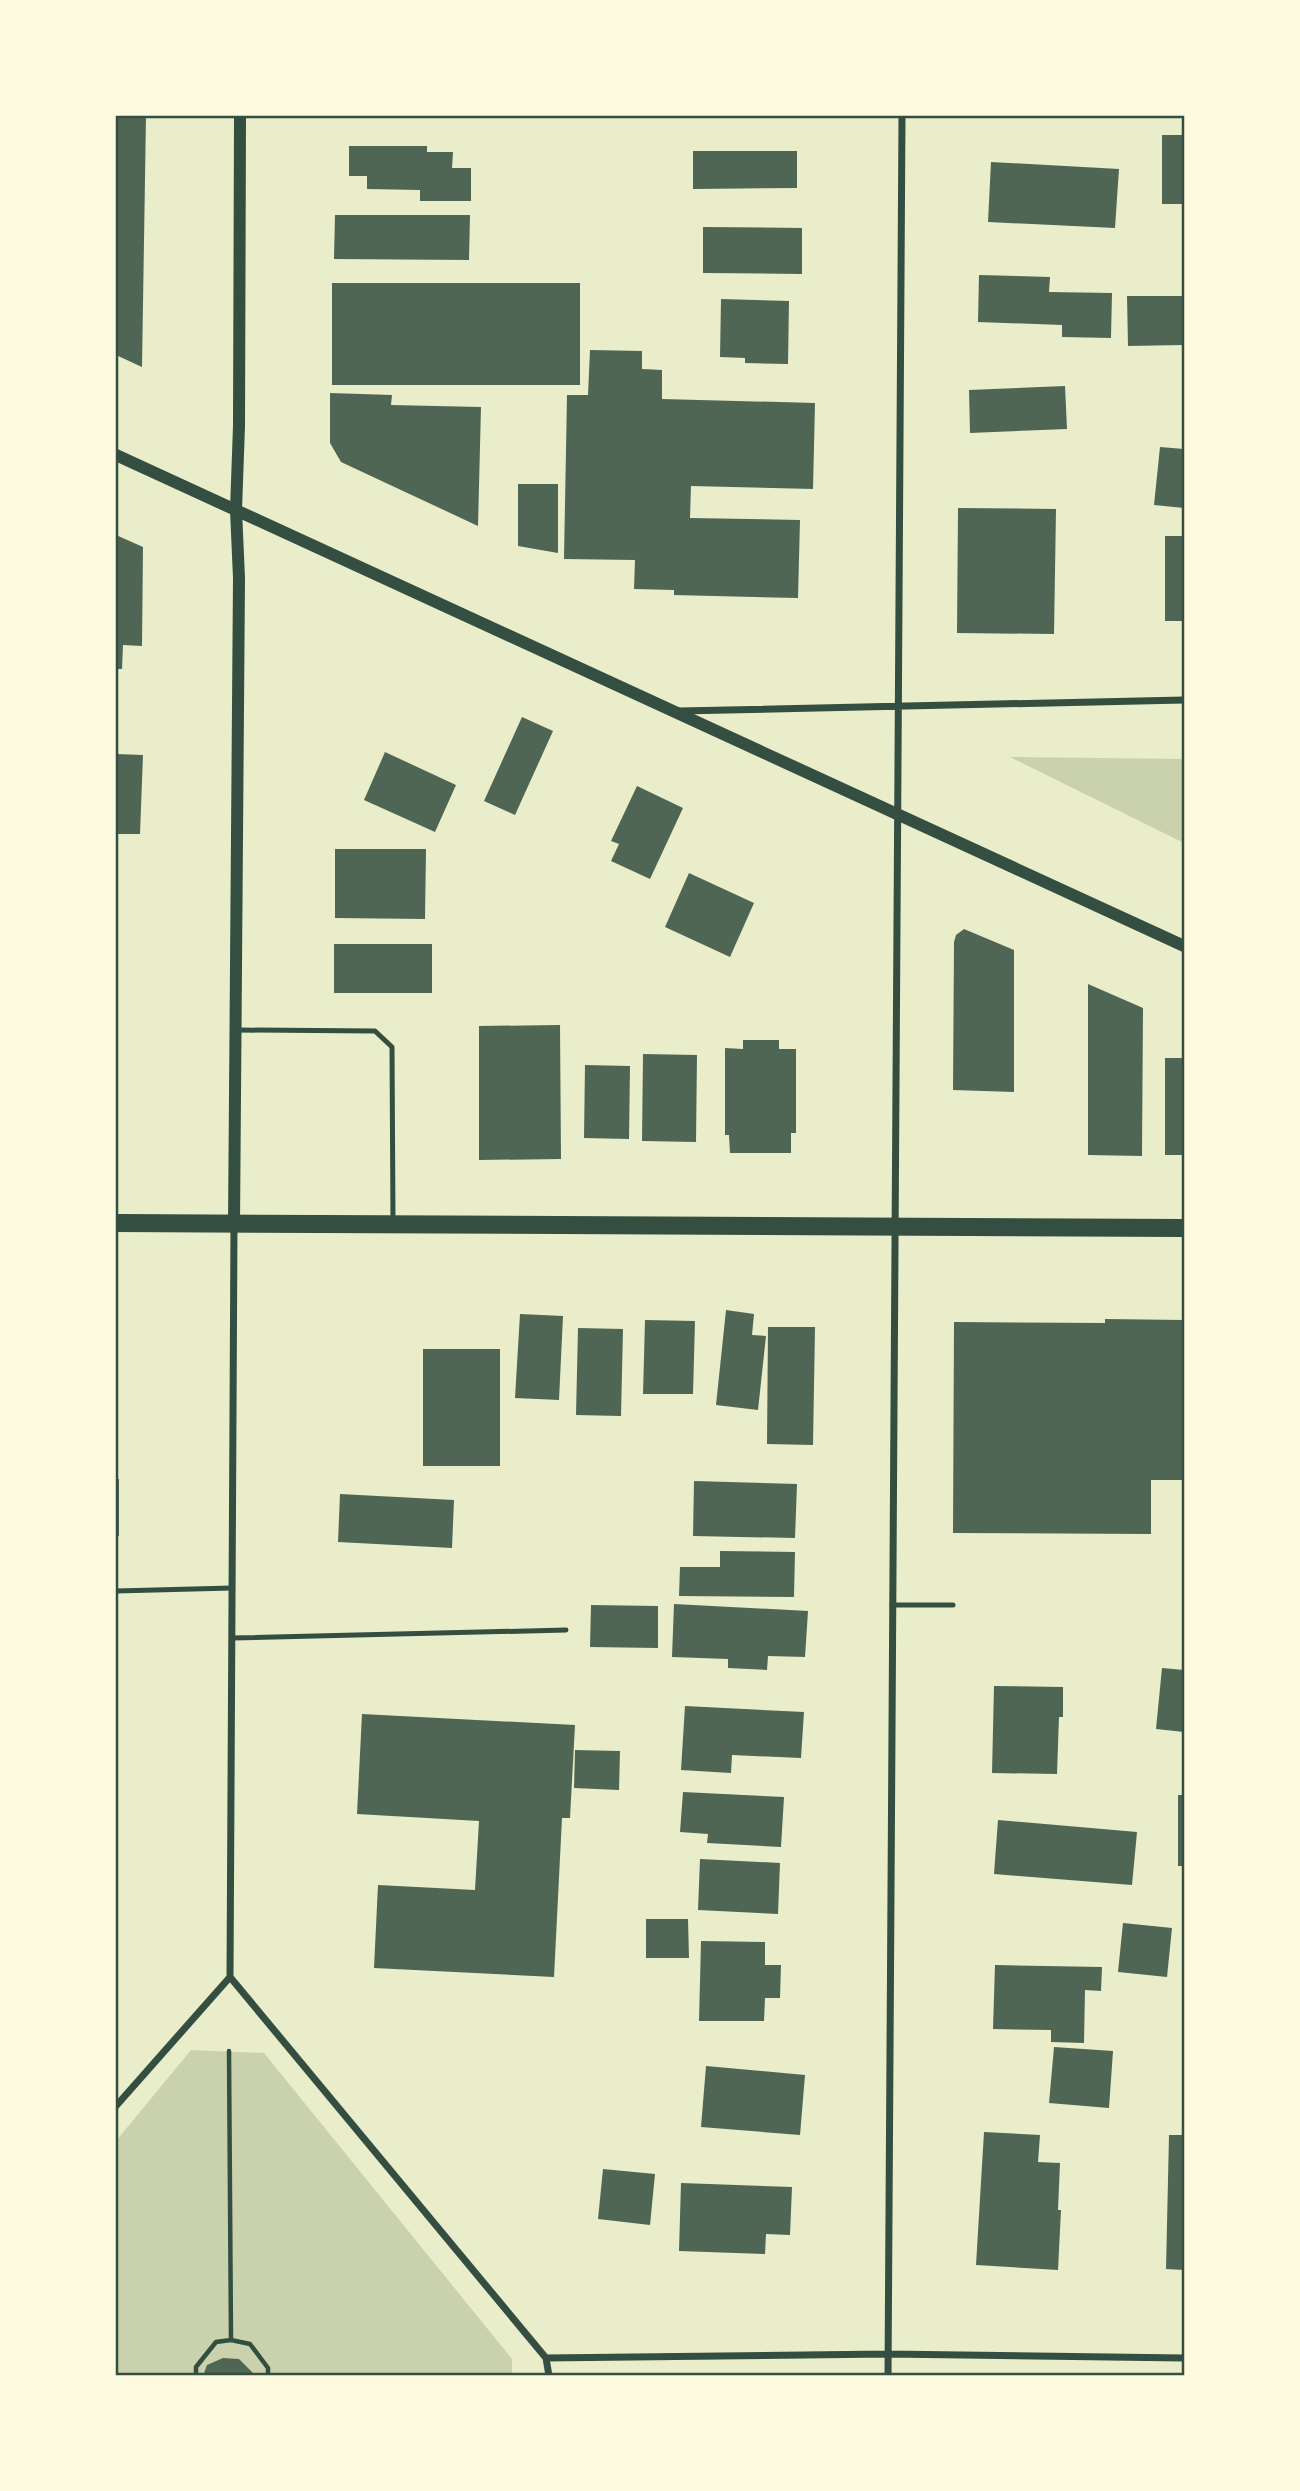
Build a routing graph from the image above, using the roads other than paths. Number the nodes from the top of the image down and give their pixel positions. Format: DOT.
graph roads {
  1 [pos="240,116"];
  2 [pos="902,116"];
  3 [pos="116,455"];
  4 [pos="236,510"];
  5 [pos="1185,700"];
  6 [pos="897,705"];
  7 [pos="675,712"];
  8 [pos="897,813"];
  9 [pos="1185,946"];
  10 [pos="237,1030"];
  11 [pos="116,1223"];
  12 [pos="234,1225"];
  13 [pos="393,1225"];
  14 [pos="895,1226"];
  15 [pos="1185,1228"];
  16 [pos="232,1588"];
  17 [pos="116,1591"];
  18 [pos="892,1605"];
  19 [pos="953,1605"];
  20 [pos="566,1630"];
  21 [pos="232,1638"];
  22 [pos="230,1977"];
  23 [pos="116,2106"];
  24 [pos="888,2354"];
  25 [pos="545,2358"];
  26 [pos="1185,2358"];
  27 [pos="549,2375"];
  28 [pos="888,2375"];
  1 -- 4 [label="street"];
  2 -- 6 [label="street"];
  3 -- 4 [label="street"];
  4 -- 7 [label="street"];
  4 -- 10 [label="street"];
  5 -- 6 [label="street"];
  6 -- 7 [label="street"];
  6 -- 8 [label="street"];
  7 -- 8 [label="street"];
  8 -- 9 [label="street"];
  8 -- 14 [label="street"];
  10 -- 12 [label="street"];
  10 -- 13 [label="lane"];
  11 -- 12 [label="main road"];
  12 -- 13 [label="main road"];
  12 -- 16 [label="street"];
  13 -- 14 [label="main road"];
  14 -- 15 [label="main road"];
  14 -- 18 [label="street"];
  16 -- 17 [label="lane"];
  16 -- 21 [label="street"];
  18 -- 19 [label="lane"];
  18 -- 24 [label="street"];
  20 -- 21 [label="lane"];
  21 -- 22 [label="street"];
  22 -- 23 [label="street"];
  22 -- 25 [label="street"];
  24 -- 25 [label="street"];
  24 -- 26 [label="street"];
  24 -- 28 [label="street"];
  25 -- 27 [label="street"];
}
